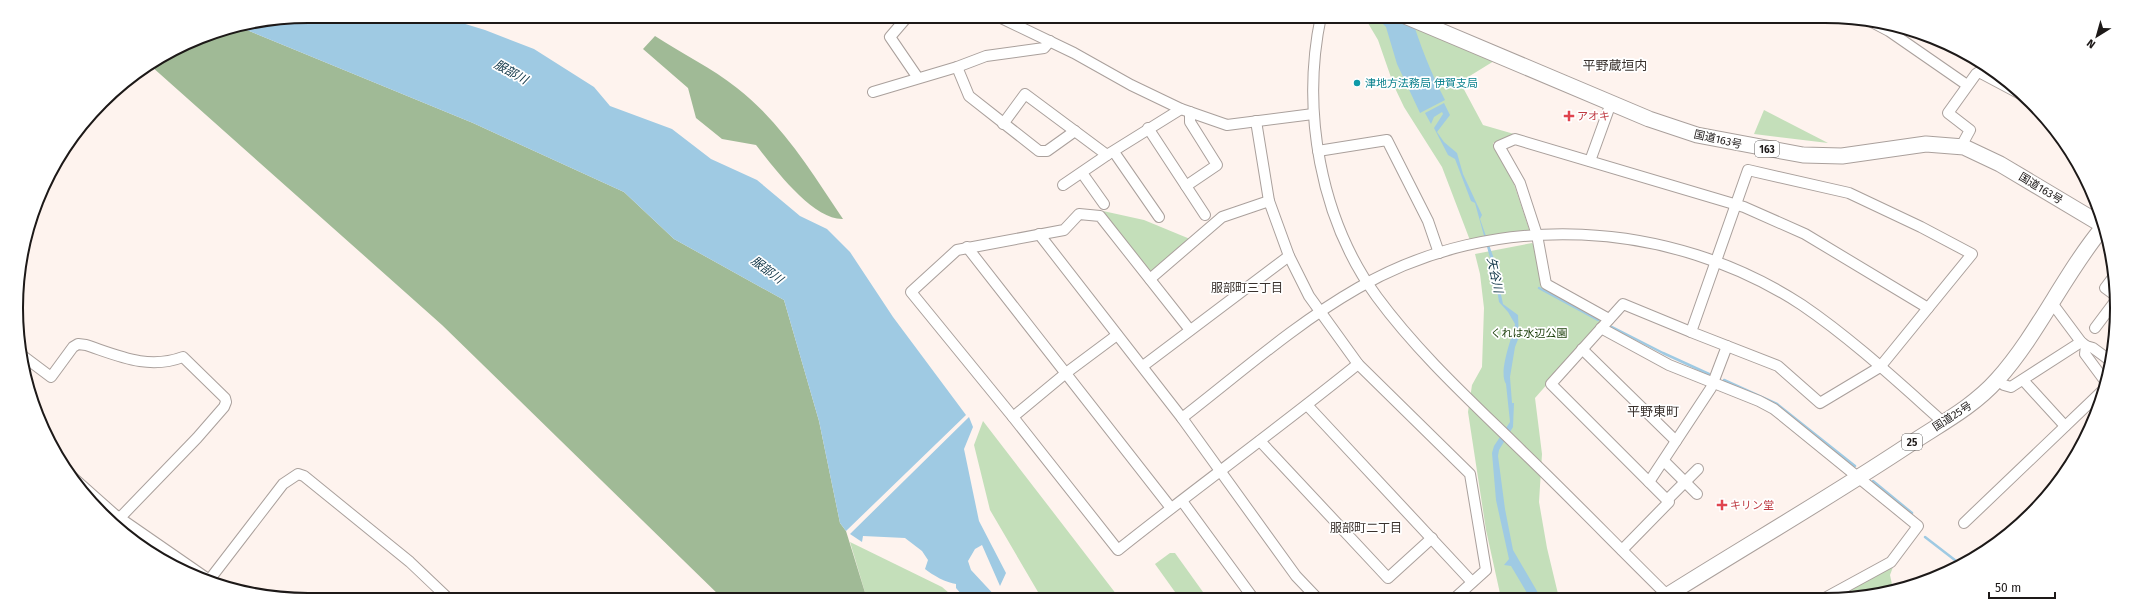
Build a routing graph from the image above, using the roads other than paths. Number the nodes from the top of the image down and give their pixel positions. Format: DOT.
graph roads {
  1 [pos="902,23"];
  2 [pos="1012,23"];
  3 [pos="1319,23"];
  4 [pos="1432,24"];
  5 [pos="1886,29"];
  6 [pos="1050,41"];
  7 [pos="957,67"];
  8 [pos="918,78"];
  9 [pos="1997,81"];
  10 [pos="1967,85"];
  11 [pos="873,92"];
  12 [pos="1612,103"];
  13 [pos="1185,110"];
  14 [pos="1313,114"];
  15 [pos="1256,121"];
  16 [pos="1003,124"];
  17 [pos="1148,128"];
  18 [pos="1075,131"];
  19 [pos="1964,147"];
  20 [pos="1318,151"];
  21 [pos="1110,154"];
  22 [pos="1590,161"];
  23 [pos="1082,173"];
  24 [pos="1063,185"];
  25 [pos="1186,186"];
  26 [pos="1269,201"];
  27 [pos="1104,204"];
  28 [pos="1735,204"];
  29 [pos="1205,215"];
  30 [pos="1159,217"];
  31 [pos="2097,222"];
  32 [pos="2100,233"];
  33 [pos="1039,234"];
  34 [pos="1533,235"];
  35 [pos="967,247"];
  36 [pos="1439,254"];
  37 [pos="1289,256"];
  38 [pos="1715,261"];
  39 [pos="1150,279"];
  40 [pos="1368,283"];
  41 [pos="2109,283"];
  42 [pos="2109,291"];
  43 [pos="2052,303"];
  44 [pos="1928,308"];
  45 [pos="2110,308"];
  46 [pos="1320,312"];
  47 [pos="1610,319"];
  48 [pos="1601,328"];
  49 [pos="2095,328"];
  50 [pos="1190,330"];
  51 [pos="1691,332"];
  52 [pos="1117,335"];
  53 [pos="2083,344"];
  54 [pos="1726,346"];
  55 [pos="1582,349"];
  56 [pos="2106,358"];
  57 [pos="27,359"];
  58 [pos="1358,364"];
  59 [pos="1143,366"];
  60 [pos="1880,367"];
  61 [pos="1066,373"];
  62 [pos="2102,376"];
  63 [pos="1997,380"];
  64 [pos="2023,380"];
  65 [pos="1714,382"];
  66 [pos="2096,397"];
  67 [pos="1307,405"];
  68 [pos="1013,417"];
  69 [pos="1182,418"];
  70 [pos="1943,422"];
  71 [pos="2065,426"];
  72 [pos="1260,441"];
  73 [pos="1676,441"];
  74 [pos="1664,461"];
  75 [pos="1698,469"];
  76 [pos="1220,470"];
  77 [pos="1859,478"];
  78 [pos="1649,482"];
  79 [pos="1685,482"];
  80 [pos="1697,494"];
  81 [pos="1667,500"];
  82 [pos="1182,501"];
  83 [pos="1171,508"];
  84 [pos="117,520"];
  85 [pos="1964,523"];
  86 [pos="129,529"];
  87 [pos="1432,538"];
  88 [pos="1622,550"];
  89 [pos="189,567"];
  90 [pos="212,576"];
  91 [pos="1472,582"];
  92 [pos="1835,592"];
  93 [pos="442,593"];
  94 [pos="1249,593"];
  95 [pos="1311,593"];
  96 [pos="1460,593"];
  97 [pos="1663,593"];
  98 [pos="1673,593"];
  1 -- 8 [label="street"];
  2 -- 6 [label="street"];
  3 -- 14 [label="street"];
  4 -- 12 [label="highway, 国道163号 / 163"];
  5 -- 10 [label="street"];
  6 -- 7 [label="street"];
  6 -- 13 [label="street"];
  7 -- 8 [label="street"];
  7 -- 16 [label="street"];
  8 -- 11 [label="street"];
  9 -- 10 [label="street"];
  10 -- 19 [label="street"];
  12 -- 19 [label="highway, 国道163号 / 163"];
  12 -- 22 [label="street"];
  13 -- 15 [label="street"];
  13 -- 17 [label="street"];
  13 -- 25 [label="street"];
  14 -- 15 [label="street"];
  14 -- 20 [label="street"];
  15 -- 26 [label="street"];
  16 -- 18 [label="street"];
  16 -- 18 [label="street"];
  17 -- 21 [label="street"];
  17 -- 25 [label="street"];
  18 -- 21 [label="street"];
  19 -- 31 [label="highway, 国道163号 / 163"];
  20 -- 36 [label="street"];
  20 -- 40 [label="street"];
  21 -- 23 [label="street"];
  21 -- 30 [label="street"];
  22 -- 28 [label="street"];
  22 -- 34 [label="street"];
  23 -- 24 [label="street"];
  23 -- 27 [label="street"];
  25 -- 29 [label="street"];
  26 -- 37 [label="street"];
  26 -- 39 [label="street"];
  28 -- 38 [label="street"];
  28 -- 44 [label="street"];
  28 -- 44 [label="street"];
  32 -- 43 [label="highway, 国道25号 / 25"];
  33 -- 35 [label="street"];
  33 -- 39 [label="street"];
  33 -- 52 [label="street"];
  34 -- 36 [label="street"];
  34 -- 38 [label="street"];
  34 -- 47 [label="street"];
  35 -- 61 [label="street"];
  35 -- 68 [label="street"];
  36 -- 40 [label="street"];
  37 -- 46 [label="street"];
  37 -- 50 [label="street"];
  38 -- 51 [label="street"];
  38 -- 60 [label="street"];
  39 -- 50 [label="street"];
  40 -- 46 [label="street"];
  40 -- 88 [label="street"];
  41 -- 42 [label="street"];
  43 -- 53 [label="street"];
  43 -- 63 [label="highway, 国道25号 / 25"];
  44 -- 60 [label="street"];
  45 -- 49 [label="street"];
  46 -- 58 [label="street"];
  46 -- 69 [label="street"];
  47 -- 48 [label="street"];
  47 -- 51 [label="street"];
  48 -- 55 [label="street"];
  48 -- 65 [label="street"];
  50 -- 59 [label="street"];
  51 -- 54 [label="street"];
  52 -- 59 [label="street"];
  52 -- 61 [label="street"];
  53 -- 56 [label="street"];
  53 -- 62 [label="street"];
  53 -- 64 [label="street"];
  54 -- 60 [label="street"];
  54 -- 65 [label="street"];
  55 -- 73 [label="street"];
  55 -- 78 [label="street"];
  57 -- 84 [label="street"];
  58 -- 67 [label="street"];
  58 -- 91 [label="street"];
  59 -- 69 [label="street"];
  60 -- 70 [label="street"];
  61 -- 68 [label="street"];
  61 -- 83 [label="street"];
  63 -- 64 [label="street"];
  63 -- 70 [label="highway, 国道25号 / 25"];
  64 -- 71 [label="street"];
  65 -- 73 [label="street"];
  65 -- 77 [label="street"];
  66 -- 71 [label="street"];
  67 -- 72 [label="street"];
  67 -- 87 [label="street"];
  68 -- 83 [label="street"];
  69 -- 76 [label="street"];
  70 -- 77 [label="highway, 国道25号 / 25"];
  71 -- 85 [label="street"];
  72 -- 76 [label="street"];
  72 -- 87 [label="street"];
  73 -- 74 [label="street"];
  74 -- 78 [label="street"];
  74 -- 79 [label="street"];
  75 -- 79 [label="street"];
  76 -- 82 [label="street"];
  76 -- 95 [label="street"];
  77 -- 92 [label="street"];
  77 -- 98 [label="highway, 国道25号 / 25"];
  78 -- 81 [label="street"];
  79 -- 80 [label="street"];
  79 -- 81 [label="street"];
  81 -- 88 [label="street"];
  82 -- 83 [label="street"];
  82 -- 94 [label="street"];
  86 -- 89 [label="street"];
  87 -- 91 [label="street"];
  88 -- 97 [label="street"];
  90 -- 93 [label="street"];
  91 -- 96 [label="street"];
}
